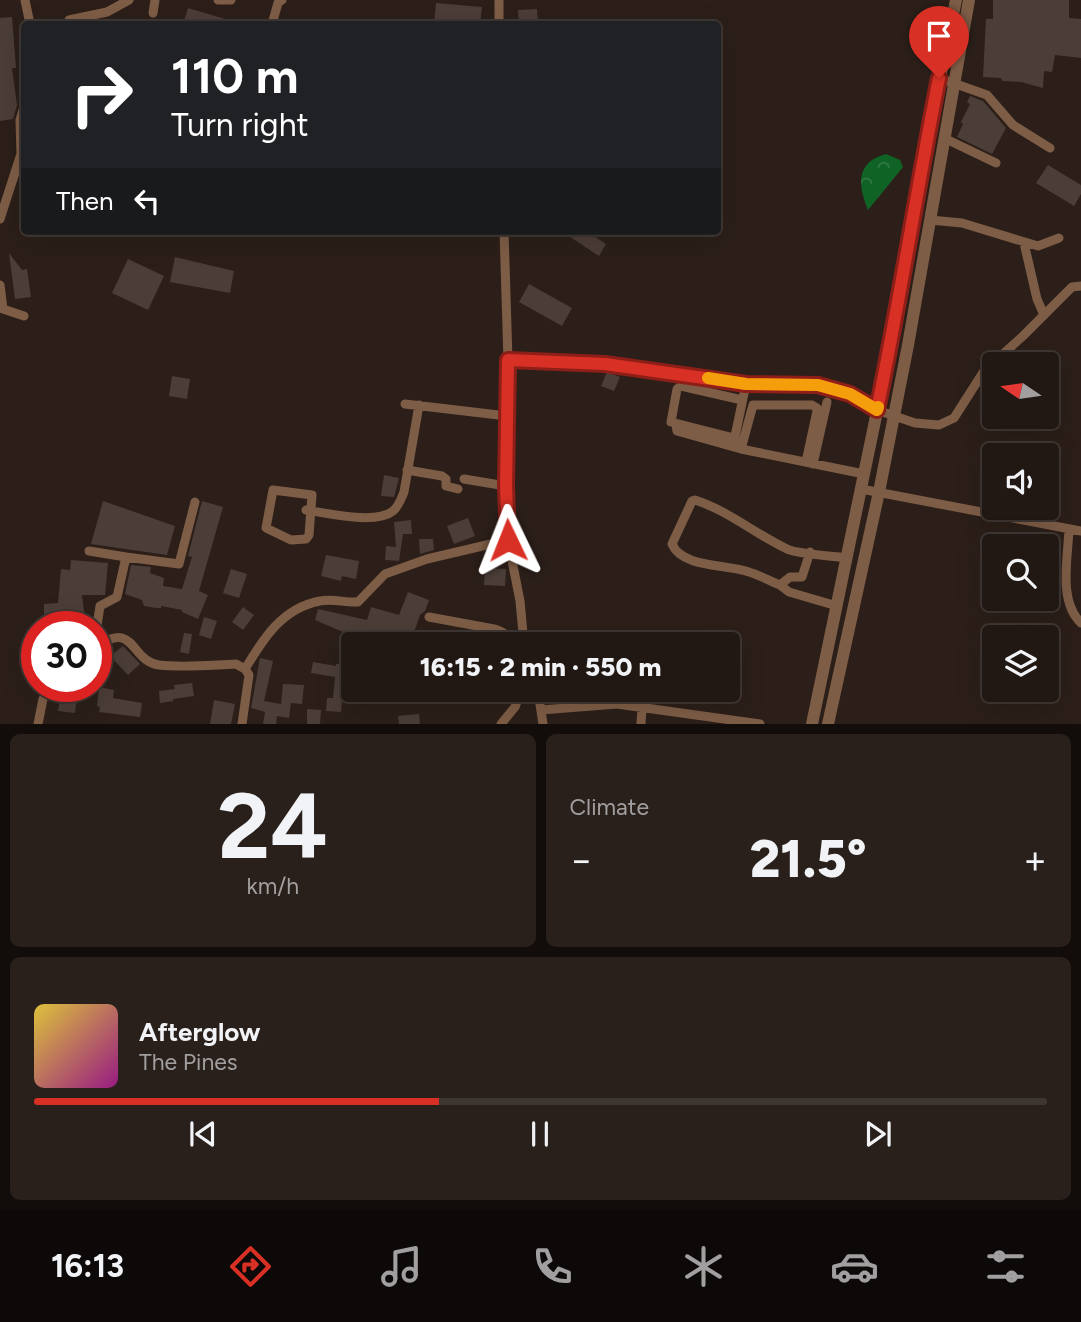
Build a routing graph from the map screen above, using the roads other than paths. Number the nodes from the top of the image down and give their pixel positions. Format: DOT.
graph roads {
  1 [pos="25,0"];
  2 [pos="129,0"];
  3 [pos="155,0"];
  4 [pos="218,0"];
  5 [pos="231,0"];
  6 [pos="282,0"];
  7 [pos="499,0"];
  8 [pos="956,0"];
  9 [pos="969,0"];
  10 [pos="153,13"];
  11 [pos="69,20"];
  12 [pos="29,21"];
  13 [pos="273,21"];
  14 [pos="499,21"];
  15 [pos="939,78"];
  16 [pos="954,83"];
  17 [pos="21,117"];
  18 [pos="944,138"];
  19 [pos="1050,148"];
  20 [pos="21,154"];
  21 [pos="21,154"];
  22 [pos="996,163"];
  23 [pos="0,219"];
  24 [pos="930,220"];
  25 [pos="504,235"];
  26 [pos="1059,238"];
  27 [pos="1024,243"];
  28 [pos="0,285"];
  29 [pos="1081,286"];
  30 [pos="2,309"];
  31 [pos="1044,315"];
  32 [pos="24,316"];
  33 [pos="892,341"];
  34 [pos="908,345"];
  35 [pos="508,360"];
  36 [pos="746,384"];
  37 [pos="742,400"];
  38 [pos="827,402"];
  39 [pos="405,404"];
  40 [pos="419,405"];
  41 [pos="877,410"];
  42 [pos="893,414"];
  43 [pos="507,416"];
  44 [pos="736,444"];
  45 [pos="809,463"];
  46 [pos="407,471"];
  47 [pos="864,474"];
  48 [pos="464,479"];
  49 [pos="506,486"];
  50 [pos="458,489"];
  51 [pos="861,489"];
  52 [pos="879,492"];
  53 [pos="195,502"];
  54 [pos="309,511"];
  55 [pos="1069,529"];
  56 [pos="1081,531"];
  57 [pos="508,540"];
  58 [pos="89,551"];
  59 [pos="810,552"];
  60 [pos="126,557"];
  61 [pos="846,558"];
  62 [pos="780,585"];
  63 [pos="837,606"];
  64 [pos="99,611"];
  65 [pos="429,617"];
  66 [pos="1081,623"];
  67 [pos="504,632"];
  68 [pos="523,632"];
  69 [pos="112,639"];
  70 [pos="245,669"];
  71 [pos="42,702"];
  72 [pos="517,702"];
  73 [pos="539,702"];
  74 [pos="642,707"];
  75 [pos="541,710"];
  76 [pos="38,723"];
  77 [pos="242,723"];
  78 [pos="501,723"];
  79 [pos="543,723"];
  80 [pos="641,723"];
  81 [pos="760,723"];
  82 [pos="812,723"];
  83 [pos="828,723"];
  1 -- 12 [label="street"];
  2 -- 11 [label="street"];
  3 -- 10 [label="street"];
  4 -- 5 [label="street"];
  6 -- 13 [label="street"];
  7 -- 14 [label="street"];
  8 -- 15 [label="street"];
  9 -- 16 [label="street"];
  15 -- 16 [label="street"];
  15 -- 33 [label="street"];
  16 -- 18 [label="street"];
  16 -- 19 [label="street"];
  17 -- 21 [label="street"];
  18 -- 22 [label="street"];
  18 -- 24 [label="street"];
  20 -- 23 [label="street"];
  24 -- 27 [label="street"];
  24 -- 34 [label="street"];
  25 -- 35 [label="street"];
  26 -- 27 [label="street"];
  27 -- 31 [label="street"];
  28 -- 30 [label="street"];
  29 -- 31 [label="street"];
  30 -- 32 [label="street"];
  31 -- 42 [label="street"];
  33 -- 34 [label="street"];
  33 -- 41 [label="street"];
  34 -- 42 [label="street"];
  35 -- 36 [label="street"];
  35 -- 43 [label="street"];
  36 -- 37 [label="street"];
  36 -- 41 [label="street"];
  37 -- 44 [label="street"];
  37 -- 44 [label="street"];
  38 -- 45 [label="street"];
  39 -- 40 [label="street"];
  40 -- 43 [label="street"];
  40 -- 46 [label="street"];
  41 -- 42 [label="street"];
  41 -- 47 [label="street"];
  42 -- 52 [label="street"];
  43 -- 49 [label="street"];
  44 -- 45 [label="street"];
  44 -- 45 [label="street"];
  45 -- 47 [label="street"];
  46 -- 50 [label="street"];
  46 -- 54 [label="street"];
  47 -- 51 [label="street"];
  48 -- 49 [label="street"];
  49 -- 57 [label="street"];
  51 -- 52 [label="street"];
  51 -- 61 [label="street"];
  52 -- 55 [label="street"];
  52 -- 83 [label="street"];
  53 -- 60 [label="street"];
  54 -- 54 [label="street"];
  55 -- 56 [label="street"];
  55 -- 66 [label="street"];
  57 -- 68 [label="street"];
  57 -- 70 [label="street"];
  58 -- 60 [label="street"];
  59 -- 61 [label="street"];
  59 -- 62 [label="street"];
  59 -- 62 [label="street"];
  60 -- 64 [label="street"];
  61 -- 63 [label="street"];
  62 -- 63 [label="street"];
  63 -- 82 [label="street"];
  65 -- 67 [label="street"];
  69 -- 70 [label="street"];
  70 -- 77 [label="street"];
  71 -- 76 [label="street"];
  72 -- 78 [label="street"];
  73 -- 75 [label="street"];
  74 -- 75 [label="street"];
  74 -- 80 [label="street"];
  74 -- 81 [label="street"];
  75 -- 79 [label="street"];
}
